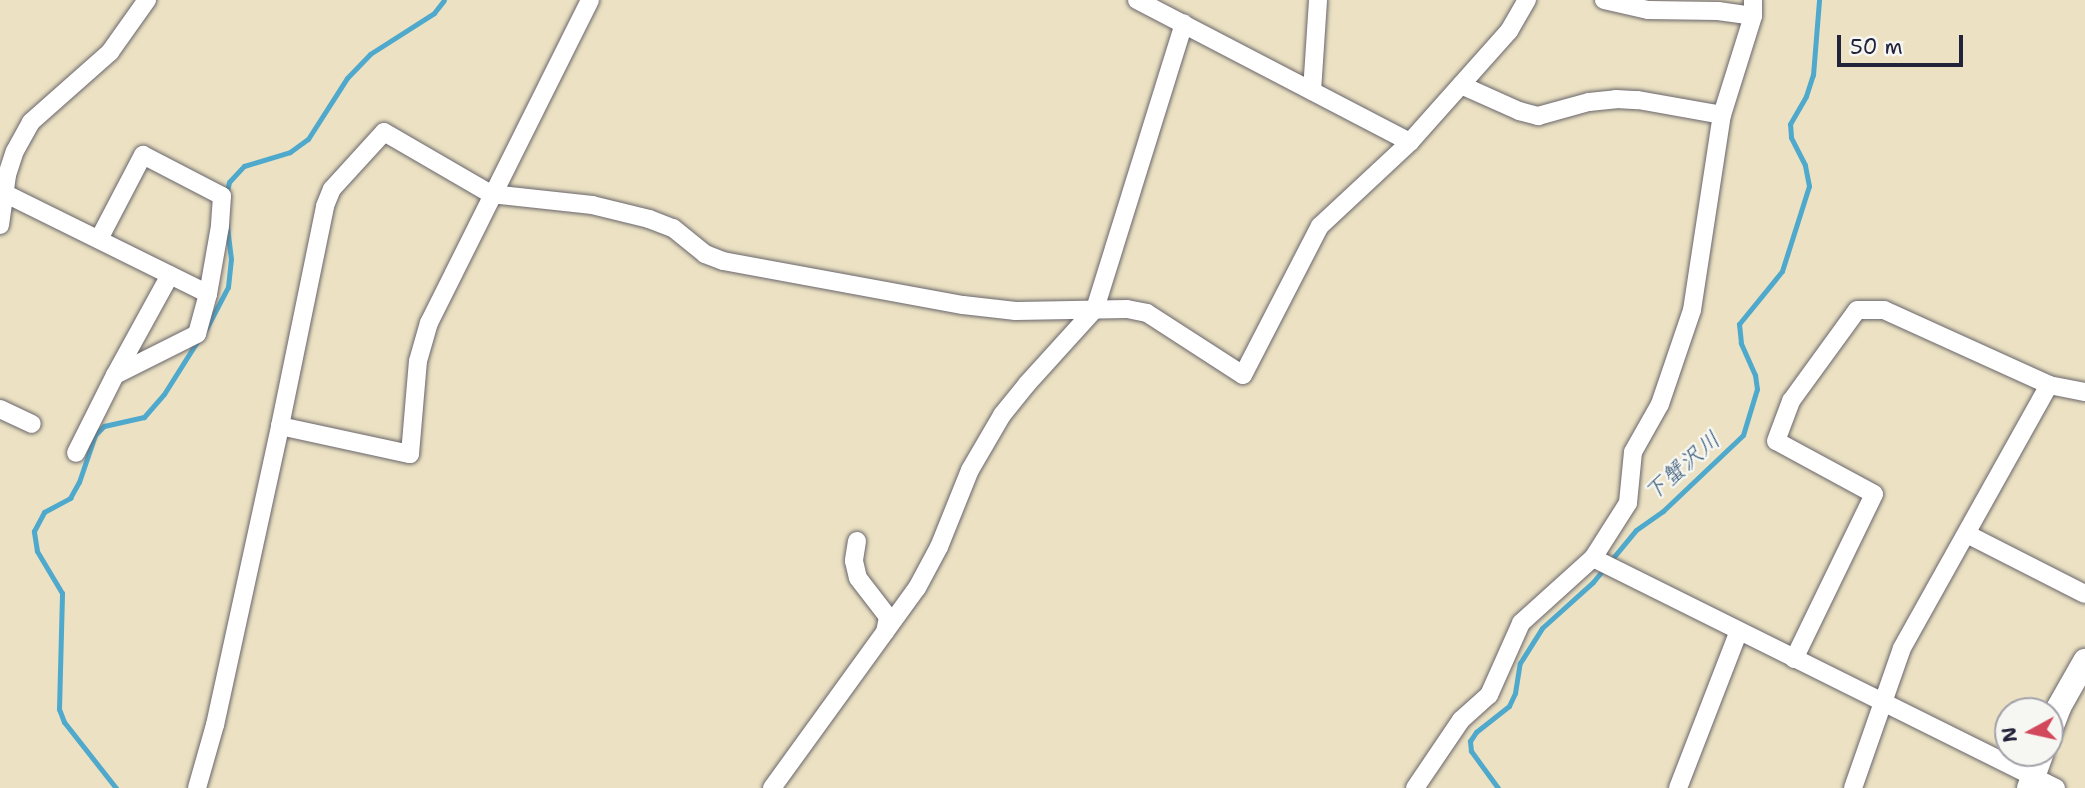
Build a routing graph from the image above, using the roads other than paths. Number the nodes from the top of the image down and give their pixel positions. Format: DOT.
graph roads {
  1 [pos="147,0"];
  2 [pos="590,0"];
  3 [pos="1137,0"];
  4 [pos="1318,0"];
  5 [pos="1527,0"];
  6 [pos="1604,0"];
  7 [pos="1753,8"];
  8 [pos="1184,24"];
  9 [pos="1461,85"];
  10 [pos="1312,91"];
  11 [pos="1721,115"];
  12 [pos="1410,142"];
  13 [pos="2,192"];
  14 [pos="491,194"];
  15 [pos="0,225"];
  16 [pos="99,239"];
  17 [pos="170,275"];
  18 [pos="208,294"];
  19 [pos="1095,309"];
  20 [pos="115,374"];
  21 [pos="2049,385"];
  22 [pos="2085,392"];
  23 [pos="0,409"];
  24 [pos="32,424"];
  25 [pos="280,426"];
  26 [pos="76,453"];
  27 [pos="1967,534"];
  28 [pos="857,541"];
  29 [pos="1593,558"];
  30 [pos="2085,594"];
  31 [pos="1739,631"];
  32 [pos="885,632"];
  33 [pos="1794,659"];
  34 [pos="2085,661"];
  35 [pos="2064,698"];
  36 [pos="1882,703"];
  37 [pos="2031,783"];
  38 [pos="197,788"];
  39 [pos="772,788"];
  40 [pos="1415,788"];
  41 [pos="1678,788"];
  42 [pos="1853,788"];
  43 [pos="2056,788"];
  1 -- 13 [label="street"];
  2 -- 14 [label="street"];
  3 -- 8 [label="street"];
  4 -- 10 [label="street"];
  5 -- 9 [label="street"];
  6 -- 7 [label="street"];
  7 -- 11 [label="street"];
  8 -- 10 [label="street"];
  8 -- 19 [label="street"];
  9 -- 11 [label="street"];
  9 -- 12 [label="street"];
  10 -- 12 [label="street"];
  11 -- 29 [label="street"];
  12 -- 19 [label="street"];
  13 -- 15 [label="street"];
  13 -- 16 [label="street"];
  14 -- 19 [label="street"];
  14 -- 25 [label="street"];
  14 -- 25 [label="street"];
  16 -- 17 [label="street"];
  16 -- 18 [label="street"];
  17 -- 18 [label="street"];
  17 -- 20 [label="street"];
  18 -- 20 [label="street"];
  19 -- 32 [label="street"];
  20 -- 26 [label="street"];
  21 -- 22 [label="street"];
  21 -- 27 [label="street"];
  21 -- 33 [label="street"];
  23 -- 24 [label="street"];
  25 -- 38 [label="street"];
  27 -- 30 [label="street"];
  27 -- 36 [label="street"];
  28 -- 32 [label="street"];
  29 -- 31 [label="street"];
  29 -- 40 [label="street"];
  31 -- 33 [label="street"];
  31 -- 41 [label="street"];
  32 -- 39 [label="street"];
  33 -- 36 [label="street"];
  34 -- 35 [label="street"];
  36 -- 37 [label="street"];
  36 -- 42 [label="street"];
  37 -- 43 [label="street"];
}
